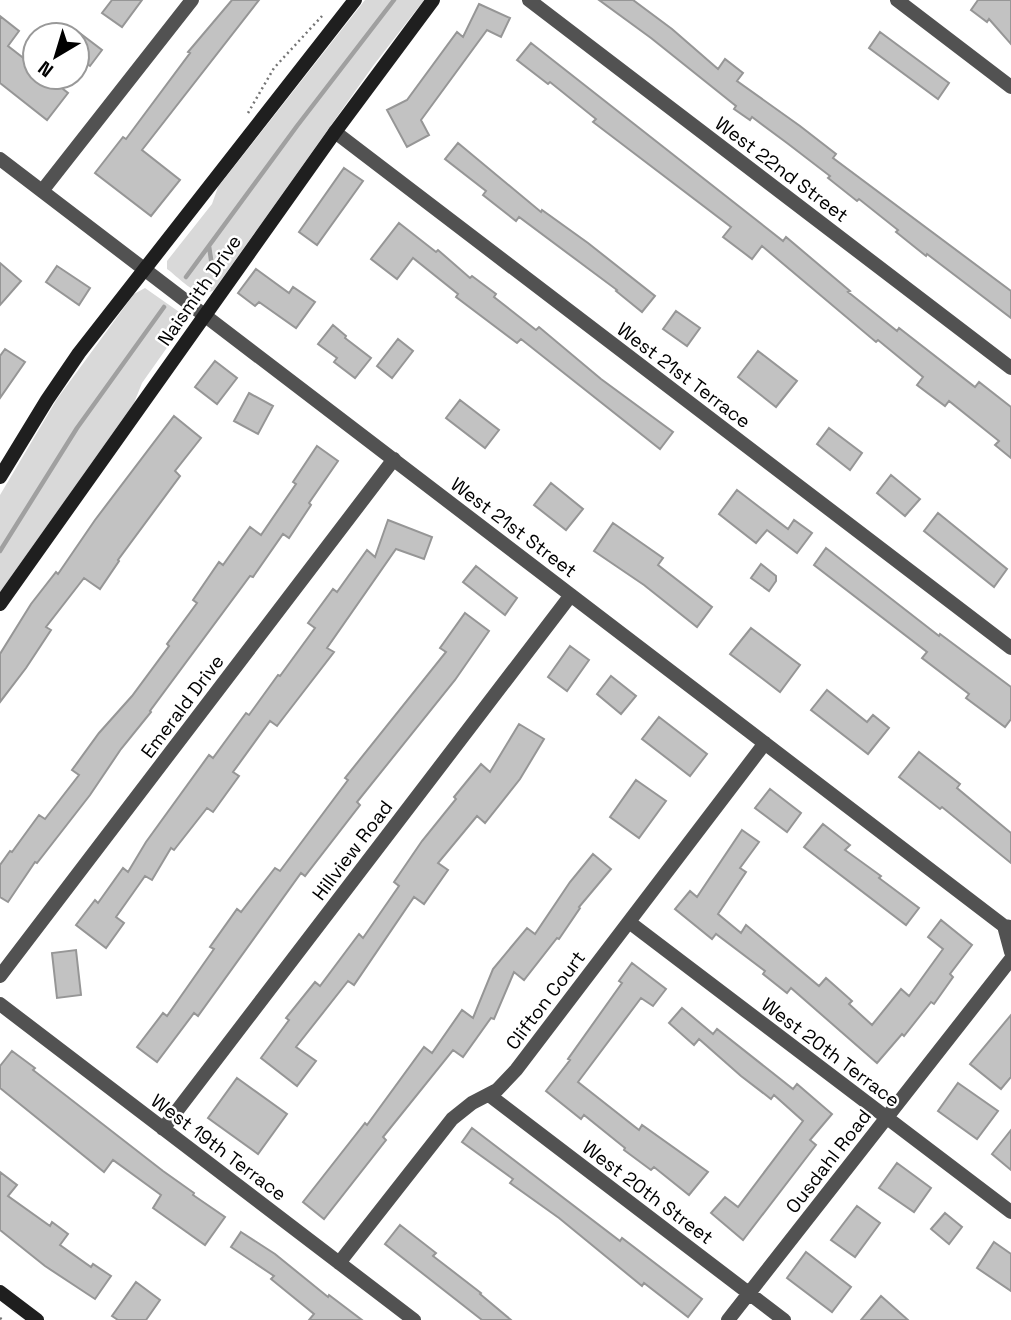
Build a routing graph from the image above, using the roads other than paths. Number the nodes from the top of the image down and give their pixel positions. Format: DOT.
graph roads {
  1 [pos="192,0"];
  2 [pos="355,0"];
  3 [pos="433,0"];
  4 [pos="529,0"];
  5 [pos="897,0"];
  6 [pos="1011,87"];
  7 [pos="335,132"];
  8 [pos="0,159"];
  9 [pos="42,191"];
  10 [pos="144,269"];
  11 [pos="205,315"];
  12 [pos="1011,368"];
  13 [pos="394,460"];
  14 [pos="0,477"];
  15 [pos="571,595"];
  16 [pos="0,604"];
  17 [pos="1011,648"];
  18 [pos="765,743"];
  19 [pos="629,922"];
  20 [pos="1007,926"];
  21 [pos="1011,952"];
  22 [pos="1011,959"];
  23 [pos="0,976"];
  24 [pos="0,1004"];
  25 [pos="489,1095"];
  26 [pos="887,1118"];
  27 [pos="163,1129"];
  28 [pos="1011,1212"];
  29 [pos="339,1263"];
  30 [pos="0,1292"];
  31 [pos="749,1293"];
  32 [pos="37,1320"];
  33 [pos="414,1320"];
  34 [pos="728,1320"];
  35 [pos="784,1320"];
  1 -- 9 [label="street"];
  2 -- 10 [label="street"];
  3 -- 7 [label="street, Naismith Drive"];
  4 -- 12 [label="street, West 22nd Street"];
  5 -- 6 [label="street"];
  7 -- 11 [label="street, Naismith Drive"];
  7 -- 17 [label="street, West 21st Terrace"];
  8 -- 9 [label="street, West 21st Street"];
  9 -- 10 [label="street, West 21st Street"];
  10 -- 11 [label="street, West 21st Street"];
  10 -- 14 [label="street"];
  11 -- 13 [label="street, West 21st Street"];
  11 -- 16 [label="street, Naismith Drive"];
  13 -- 15 [label="street, West 21st Street"];
  13 -- 23 [label="street, Emerald Drive"];
  15 -- 18 [label="street, West 21st Street"];
  15 -- 27 [label="street, Hillview Road"];
  18 -- 19 [label="street, Clifton Court"];
  18 -- 20 [label="street, West 21st Street"];
  19 -- 25 [label="street, Clifton Court"];
  19 -- 26 [label="street, West 20th Terrace"];
  20 -- 21 [label="street, West 21st Street"];
  22 -- 26 [label="street, Ousdahl Road"];
  24 -- 27 [label="street, West 19th Terrace"];
  25 -- 29 [label="street, Clifton Court"];
  25 -- 31 [label="street, West 20th Street"];
  26 -- 28 [label="street, West 20th Terrace"];
  26 -- 31 [label="street, Ousdahl Road"];
  27 -- 29 [label="street, West 19th Terrace"];
  29 -- 33 [label="street, West 19th Terrace"];
  30 -- 32 [label="street"];
  31 -- 34 [label="street, Ousdahl Road"];
  31 -- 35 [label="street, West 20th Street"];
}
